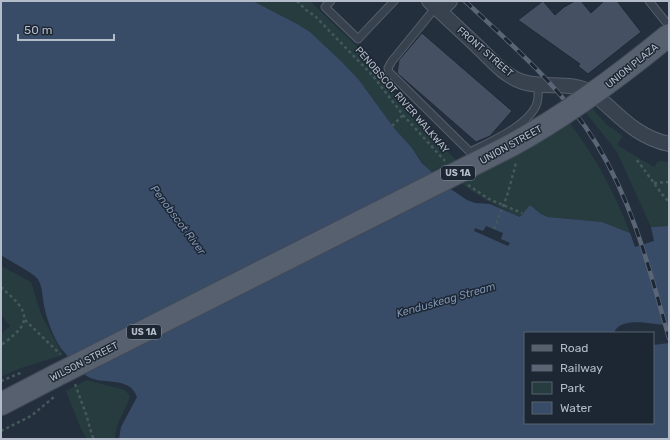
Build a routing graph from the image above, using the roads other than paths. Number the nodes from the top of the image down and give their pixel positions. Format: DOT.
graph roads {
  1 [pos="331,1"];
  2 [pos="394,1"];
  3 [pos="450,1"];
  4 [pos="649,1"];
  5 [pos="435,6"];
  6 [pos="669,26"];
  7 [pos="669,36"];
  8 [pos="538,85"];
  9 [pos="596,96"];
  10 [pos="669,144"];
  11 [pos="232,287"];
  12 [pos="1,404"];
  1 -- 2 [label="lane"];
  3 -- 5 [label="street"];
  4 -- 6 [label="lane"];
  5 -- 8 [label="street, FRONT STREET"];
  5 -- 8 [label="lane"];
  7 -- 9 [label="street, UNION PLAZA"];
  7 -- 11 [label="main road, UNION STREET / US 1A, bridge"];
  8 -- 9 [label="street, FRONT STREET"];
  9 -- 10 [label="street, FRONT STREET"];
  11 -- 12 [label="main road, WILSON STREET / US 1A, bridge"];
}
